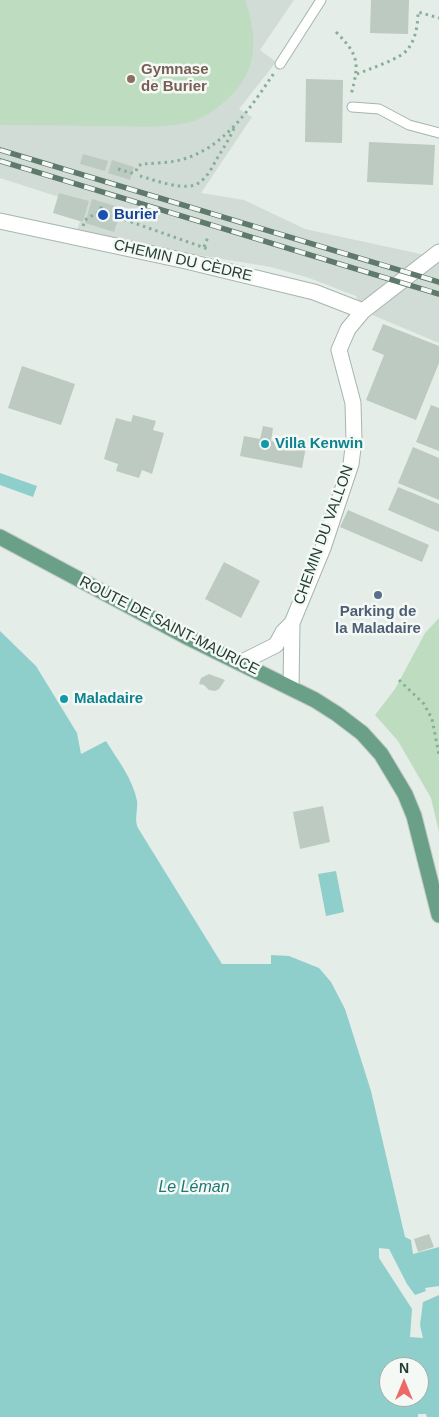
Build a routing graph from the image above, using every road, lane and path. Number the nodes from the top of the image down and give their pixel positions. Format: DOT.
graph roads {
  1 [pos="321,0"];
  2 [pos="439,18"];
  3 [pos="336,32"];
  4 [pos="280,64"];
  5 [pos="357,74"];
  6 [pos="350,105"];
  7 [pos="236,125"];
  8 [pos="439,133"];
  9 [pos="118,169"];
  10 [pos="140,176"];
  11 [pos="102,205"];
  12 [pos="100,210"];
  13 [pos="0,221"];
  14 [pos="83,225"];
  15 [pos="208,237"];
  16 [pos="204,247"];
  17 [pos="212,251"];
  18 [pos="439,252"];
  19 [pos="363,311"];
  20 [pos="0,537"];
  21 [pos="292,623"];
  22 [pos="240,663"];
  23 [pos="399,680"];
  24 [pos="291,688"];
  25 [pos="438,753"];
  26 [pos="439,915"];
  1 -- 4 [label="lane"];
  2 -- 5 [label="path"];
  3 -- 5 [label="path"];
  4 -- 7 [label="path"];
  5 -- 6 [label="path"];
  6 -- 8 [label="lane"];
  7 -- 9 [label="path"];
  7 -- 10 [label="path"];
  11 -- 12 [label="path"];
  12 -- 14 [label="path"];
  12 -- 16 [label="path"];
  13 -- 19 [label="street, CHEMIN DU CÈDRE"];
  15 -- 16 [label="path"];
  16 -- 17 [label="path"];
  18 -- 19 [label="street, CHEMIN DU VALLON"];
  19 -- 21 [label="street, CHEMIN DU VALLON"];
  20 -- 22 [label="main road, ROUTE DE SAINT-MAURICE"];
  21 -- 22 [label="street, CHEMIN DU VALLON"];
  21 -- 24 [label="street, CHEMIN DU VALLON"];
  22 -- 24 [label="main road, ROUTE DE SAINT-MAURICE"];
  23 -- 25 [label="path"];
  24 -- 26 [label="main road, ROUTE DE SAINT-MAURICE"];
}
